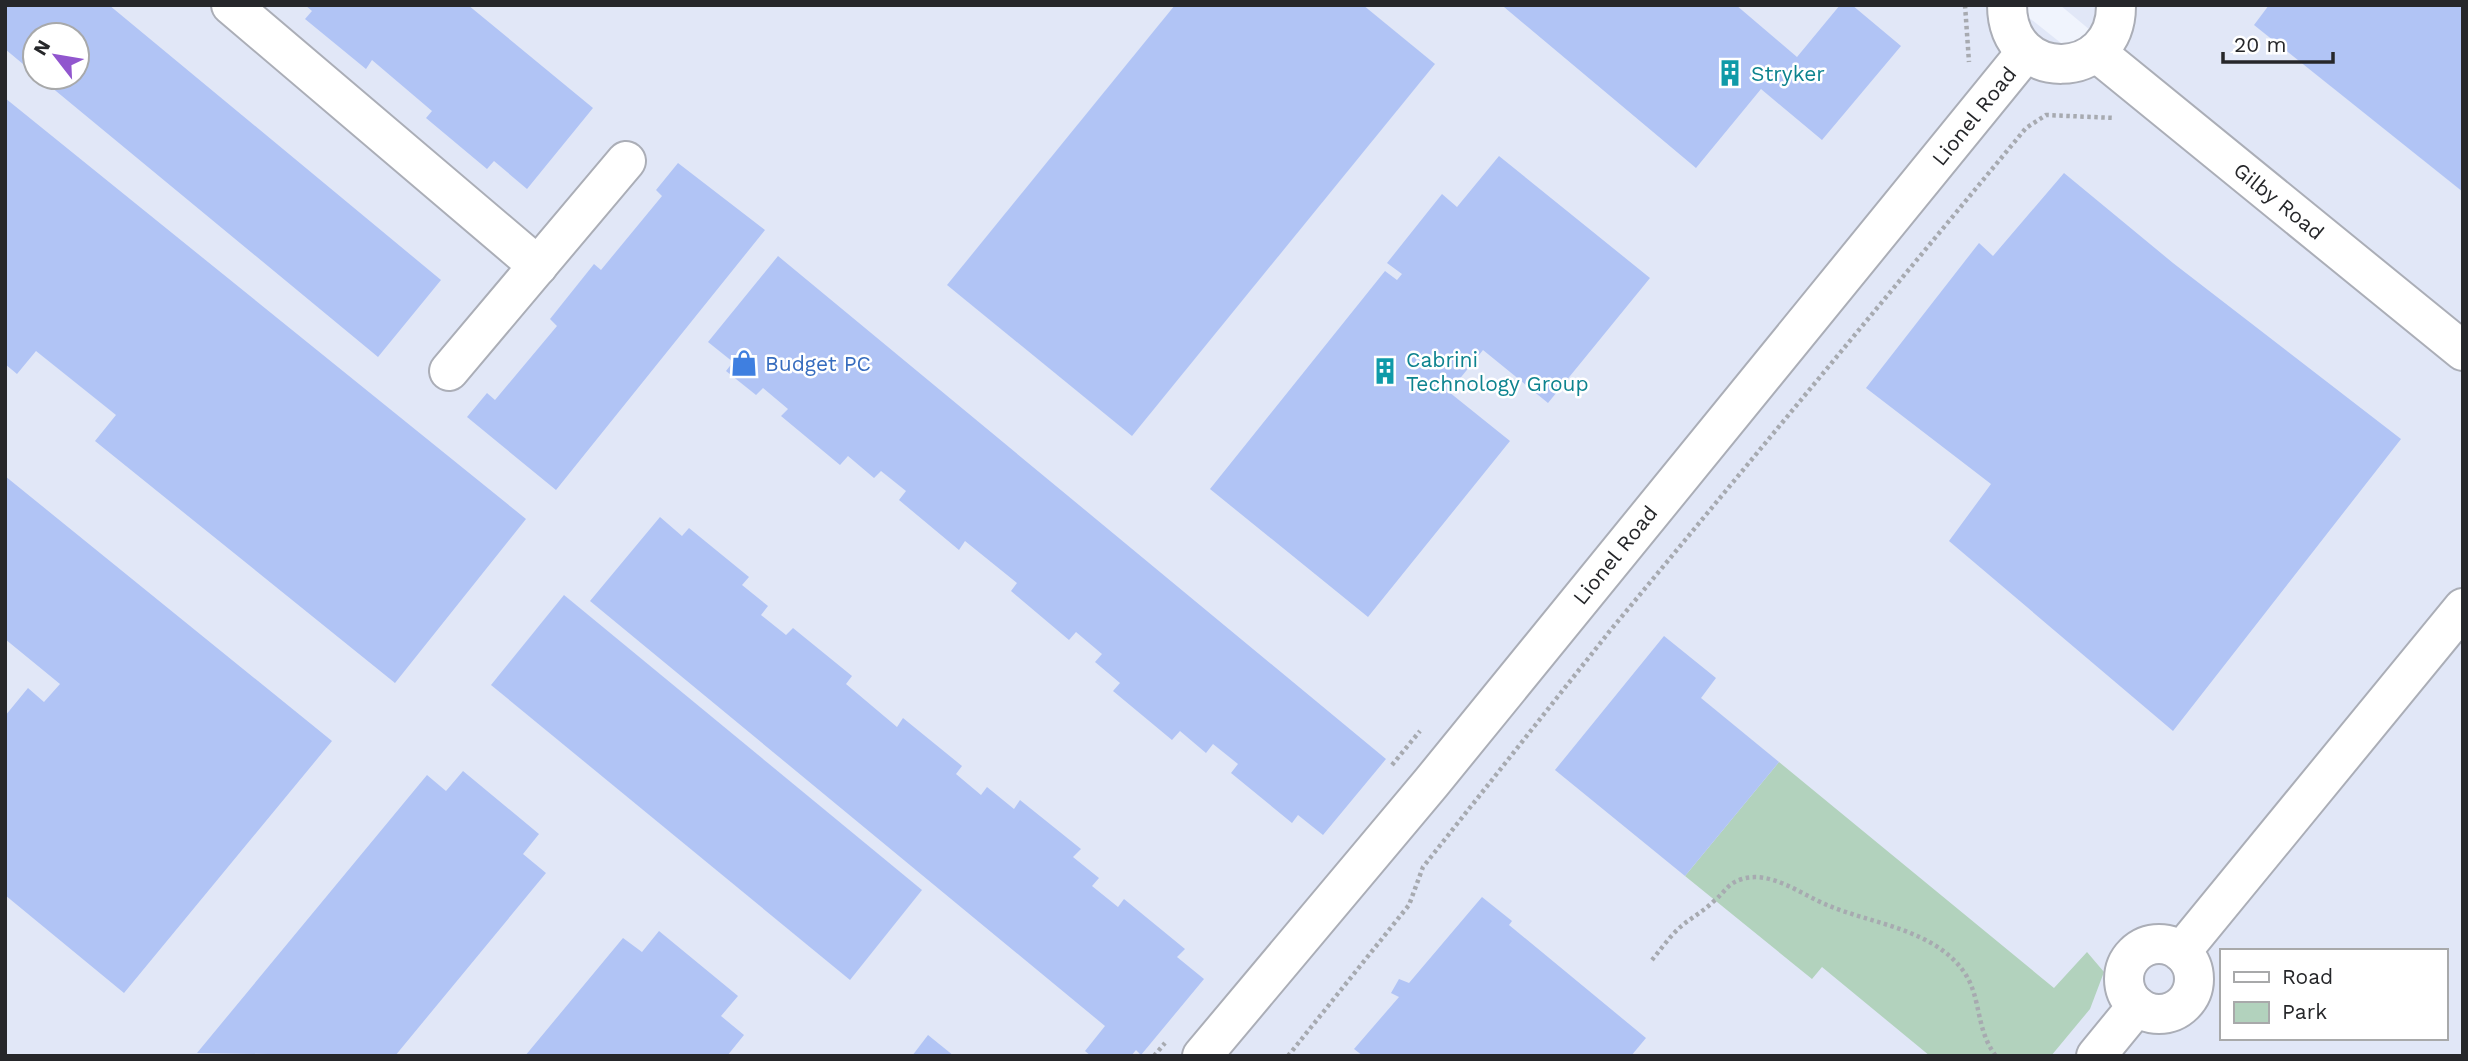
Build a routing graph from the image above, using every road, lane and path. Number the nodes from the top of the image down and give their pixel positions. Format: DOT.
graph roads {
  1 [pos="231,5"];
  2 [pos="2007,5"];
  3 [pos="2116,5"];
  4 [pos="2026,52"];
  5 [pos="2096,52"];
  6 [pos="2141,88"];
  7 [pos="626,161"];
  8 [pos="538,266"];
  9 [pos="2463,351"];
  10 [pos="449,372"];
  11 [pos="2463,608"];
  12 [pos="1652,960"];
  13 [pos="1202,1056"];
  14 [pos="1288,1056"];
  15 [pos="1996,1056"];
  16 [pos="2096,1056"];
  1 -- 8 [label="street"];
  2 -- 4 [label="street"];
  3 -- 5 [label="street"];
  4 -- 5 [label="street"];
  4 -- 13 [label="street, Lionel Road"];
  5 -- 6 [label="street, Gilby Road"];
  6 -- 9 [label="street, Gilby Road"];
  6 -- 14 [label="path"];
  7 -- 8 [label="street"];
  8 -- 10 [label="street"];
  11 -- 16 [label="street"];
  12 -- 15 [label="path"];
}
